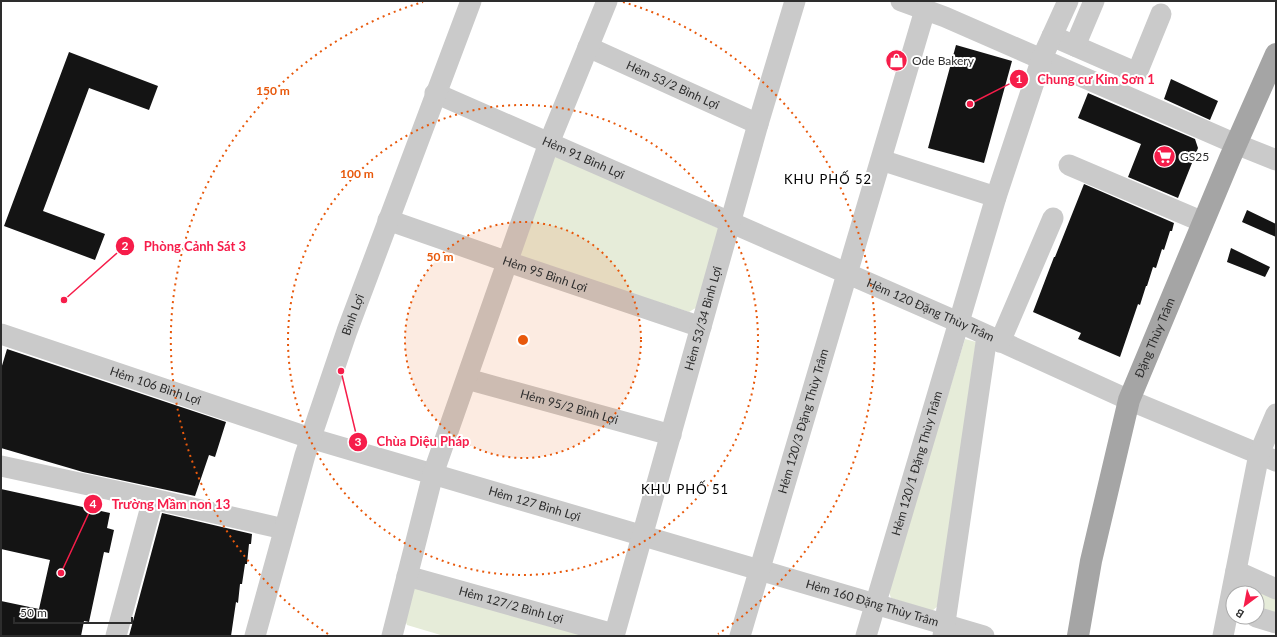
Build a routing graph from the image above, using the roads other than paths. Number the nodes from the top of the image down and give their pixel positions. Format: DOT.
graph roads {
  1 [pos="471,1"];
  2 [pos="607,1"];
  3 [pos="795,1"];
  4 [pos="901,1"];
  5 [pos="1068,1"];
  6 [pos="1094,1"];
  7 [pos="947,9"];
  8 [pos="925,10"];
  9 [pos="1161,14"];
  10 [pos="1052,36"];
  11 [pos="1075,46"];
  12 [pos="588,47"];
  13 [pos="1276,54"];
  14 [pos="1042,58"];
  15 [pos="435,93"];
  16 [pos="758,124"];
  17 [pos="549,143"];
  18 [pos="1236,144"];
  19 [pos="880,160"];
  20 [pos="1276,160"];
  21 [pos="1069,165"];
  22 [pos="996,197"];
  23 [pos="1053,218"];
  24 [pos="388,220"];
  25 [pos="1203,222"];
  26 [pos="731,223"];
  27 [pos="508,262"];
  28 [pos="847,273"];
  29 [pos="958,322"];
  30 [pos="702,327"];
  31 [pos="1,334"];
  32 [pos="994,339"];
  33 [pos="467,379"];
  34 [pos="1129,400"];
  35 [pos="1276,414"];
  36 [pos="671,435"];
  37 [pos="310,438"];
  38 [pos="1268,458"];
  39 [pos="1,466"];
  40 [pos="433,474"];
  41 [pos="153,499"];
  42 [pos="284,529"];
  43 [pos="642,536"];
  44 [pos="759,570"];
  45 [pos="1236,571"];
  46 [pos="407,576"];
  47 [pos="1234,585"];
  48 [pos="1276,589"];
  49 [pos="875,604"];
  50 [pos="1265,620"];
  51 [pos="1276,623"];
  52 [pos="1226,625"];
  53 [pos="944,630"];
  54 [pos="398,634"];
  55 [pos="614,635"];
  56 [pos="116,636"];
  57 [pos="255,636"];
  58 [pos="740,636"];
  59 [pos="866,636"];
  60 [pos="984,636"];
  61 [pos="1078,636"];
  62 [pos="1223,636"];
  1 -- 15 [label="street, Bình Lợi"];
  2 -- 12 [label="street"];
  3 -- 16 [label="street, Hẻm 53/34 Bình Lợi"];
  4 -- 8 [label="street"];
  5 -- 10 [label="street, Hẻm 120/1 Đặng Thùy Trâm"];
  6 -- 11 [label="street"];
  7 -- 8 [label="street"];
  7 -- 14 [label="street"];
  8 -- 19 [label="street, Hẻm 120/3 Đặng Thùy Trâm"];
  9 -- 11 [label="street"];
  10 -- 11 [label="street"];
  10 -- 14 [label="street, Hẻm 120/1 Đặng Thùy Trâm"];
  12 -- 16 [label="street, Hẻm 53/2 Bình Lợi"];
  12 -- 17 [label="street"];
  13 -- 18 [label="main road, Đặng Thùy Trâm"];
  14 -- 18 [label="street"];
  14 -- 22 [label="street, Hẻm 120/1 Đặng Thùy Trâm"];
  15 -- 17 [label="street, Hẻm 91 Bình Lợi"];
  15 -- 24 [label="street, Bình Lợi"];
  16 -- 26 [label="street, Hẻm 53/34 Bình Lợi"];
  17 -- 26 [label="street, Hẻm 91 Bình Lợi"];
  17 -- 27 [label="street"];
  18 -- 20 [label="street"];
  18 -- 25 [label="main road, Đặng Thùy Trâm"];
  19 -- 22 [label="street"];
  19 -- 28 [label="street, Hẻm 120/3 Đặng Thùy Trâm"];
  21 -- 25 [label="street"];
  22 -- 29 [label="street, Hẻm 120/1 Đặng Thùy Trâm"];
  23 -- 32 [label="street"];
  24 -- 27 [label="street, Hẻm 95 Bình Lợi"];
  24 -- 37 [label="street, Bình Lợi"];
  25 -- 34 [label="main road, Đặng Thùy Trâm"];
  26 -- 28 [label="street, Hẻm 120 Đặng Thùy Trâm"];
  26 -- 30 [label="street, Hẻm 53/34 Bình Lợi"];
  27 -- 30 [label="street, Hẻm 95 Bình Lợi"];
  27 -- 33 [label="street"];
  28 -- 29 [label="street, Hẻm 120 Đặng Thùy Trâm"];
  28 -- 44 [label="street, Hẻm 120/3 Đặng Thùy Trâm"];
  29 -- 32 [label="street, Hẻm 120 Đặng Thùy Trâm"];
  29 -- 49 [label="street, Hẻm 120/1 Đặng Thùy Trâm"];
  30 -- 36 [label="street, Hẻm 53/34 Bình Lợi"];
  31 -- 37 [label="street, Hẻm 106 Bình Lợi"];
  32 -- 34 [label="street, Hẻm 120 Đặng Thùy Trâm"];
  32 -- 53 [label="street"];
  33 -- 36 [label="street, Hẻm 95/2 Bình Lợi"];
  33 -- 40 [label="street"];
  34 -- 38 [label="street, Hẻm 120 Đặng Thùy Trâm"];
  34 -- 61 [label="main road, Đặng Thùy Trâm"];
  35 -- 38 [label="street"];
  36 -- 43 [label="street, Hẻm 53/34 Bình Lợi"];
  37 -- 40 [label="street, Hẻm 127 Bình Lợi"];
  37 -- 42 [label="street, Bình Lợi"];
  38 -- 45 [label="street"];
  39 -- 41 [label="street"];
  40 -- 43 [label="street, Hẻm 127 Bình Lợi"];
  40 -- 46 [label="street"];
  41 -- 42 [label="street"];
  41 -- 56 [label="street"];
  42 -- 57 [label="street, Bình Lợi"];
  43 -- 44 [label="street, Hẻm 127 Bình Lợi"];
  43 -- 55 [label="street, Hẻm 53/34 Bình Lợi"];
  44 -- 49 [label="street, Hẻm 160 Đặng Thùy Trâm"];
  44 -- 58 [label="street, Hẻm 120/3 Đặng Thùy Trâm"];
  45 -- 47 [label="street"];
  45 -- 48 [label="street"];
  46 -- 54 [label="street"];
  46 -- 55 [label="street, Hẻm 127/2 Bình Lợi"];
  49 -- 53 [label="street, Hẻm 160 Đặng Thùy Trâm"];
  49 -- 59 [label="street, Hẻm 120/1 Đặng Thùy Trâm"];
  50 -- 51 [label="street"];
  52 -- 62 [label="street"];
  53 -- 60 [label="street, Hẻm 160 Đặng Thùy Trâm"];
}
